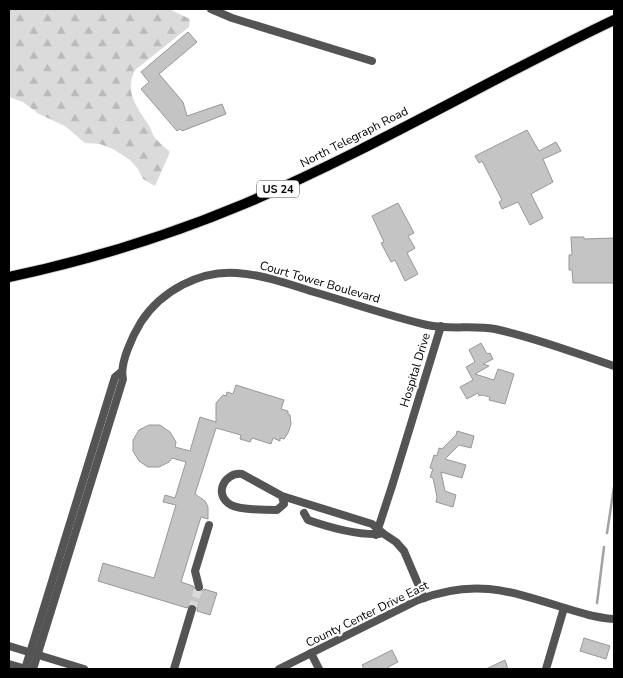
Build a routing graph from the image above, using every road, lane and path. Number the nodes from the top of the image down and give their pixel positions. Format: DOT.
graph roads {
  1 [pos="211,9"];
  2 [pos="614,20"];
  3 [pos="372,61"];
  4 [pos="9,277"];
  5 [pos="441,326"];
  6 [pos="614,366"];
  7 [pos="282,496"];
  8 [pos="304,513"];
  9 [pos="209,525"];
  10 [pos="379,532"];
  11 [pos="198,587"];
  12 [pos="424,598"];
  13 [pos="564,608"];
  14 [pos="192,609"];
  15 [pos="614,619"];
  16 [pos="9,646"];
  17 [pos="311,653"];
  18 [pos="34,654"];
  19 [pos="9,664"];
  20 [pos="26,669"];
  21 [pos="33,669"];
  22 [pos="84,669"];
  23 [pos="174,669"];
  24 [pos="279,669"];
  25 [pos="319,669"];
  26 [pos="546,669"];
  1 -- 3 [label="street"];
  2 -- 4 [label="main road, North Telegraph Road / US 24"];
  5 -- 6 [label="street, Hospital Drive"];
  5 -- 10 [label="street, Hospital Drive"];
  5 -- 18 [label="street, Court Tower Boulevard"];
  7 -- 7 [label="street"];
  7 -- 10 [label="street"];
  8 -- 10 [label="street"];
  9 -- 11 [label="street"];
  10 -- 12 [label="street"];
  12 -- 13 [label="street, County Center Drive East"];
  12 -- 17 [label="street, County Center Drive East"];
  13 -- 15 [label="street, County Center Drive East"];
  13 -- 26 [label="street"];
  14 -- 23 [label="street"];
  16 -- 18 [label="street"];
  17 -- 24 [label="street, County Center Drive East"];
  17 -- 25 [label="street"];
  18 -- 20 [label="street, Court Tower Boulevard"];
  18 -- 21 [label="street, Court Tower Boulevard"];
  18 -- 22 [label="street"];
  19 -- 20 [label="street"];
}
